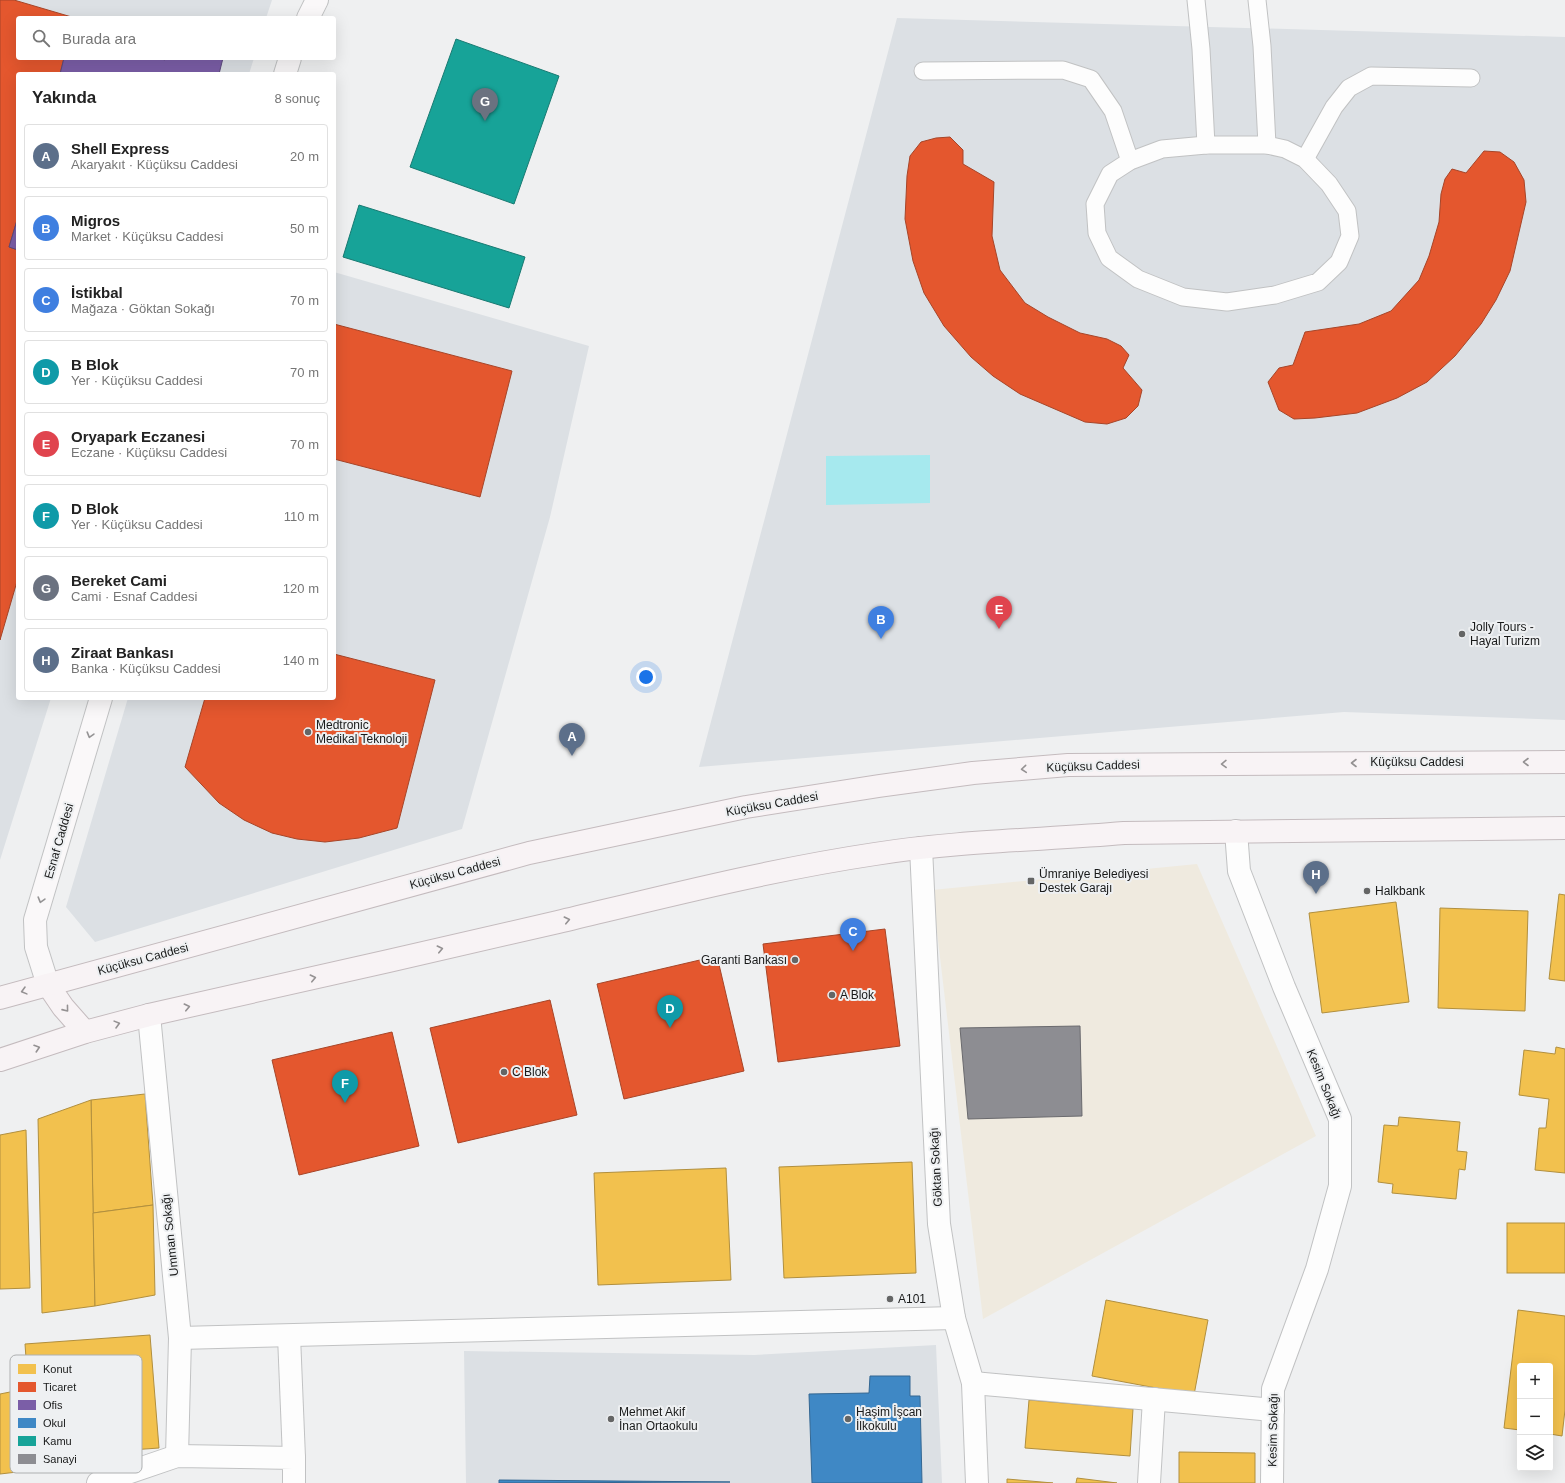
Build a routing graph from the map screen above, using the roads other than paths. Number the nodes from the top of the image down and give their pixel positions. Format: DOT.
graph roads {
  1 [pos="304,0"];
  2 [pos="317,0"];
  3 [pos="1196,0"];
  4 [pos="1257,0"];
  5 [pos="300,16"];
  6 [pos="309,16"];
  7 [pos="289,60"];
  8 [pos="923,71"];
  9 [pos="286,72"];
  10 [pos="1471,78"];
  11 [pos="1206,145"];
  12 [pos="1267,145"];
  13 [pos="1305,159"];
  14 [pos="1130,161"];
  15 [pos="100,700"];
  16 [pos="1565,762"];
  17 [pos="1565,828"];
  18 [pos="1236,831"];
  19 [pos="921,848"];
  20 [pos="48,985"];
  21 [pos="0,998"];
  22 [pos="149,1015"];
  23 [pos="85,1032"];
  24 [pos="0,1060"];
  25 [pos="954,1318"];
  26 [pos="289,1336"];
  27 [pos="180,1338"];
  28 [pos="973,1383"];
  29 [pos="1154,1399"];
  30 [pos="1273,1410"];
  31 [pos="177,1456"];
  32 [pos="294,1458"];
  33 [pos="142,1468"];
  34 [pos="127,1473"];
  35 [pos="98,1483"];
  36 [pos="294,1483"];
  37 [pos="977,1483"];
  38 [pos="1149,1483"];
  39 [pos="1272,1483"];
  1 -- 5 [label="main road"];
  2 -- 6 [label="main road"];
  3 -- 11 [label="lane"];
  4 -- 12 [label="lane"];
  7 -- 9 [label="main road"];
  8 -- 14 [label="lane"];
  10 -- 13 [label="lane"];
  11 -- 12 [label="lane"];
  11 -- 14 [label="lane"];
  12 -- 13 [label="lane"];
  13 -- 14 [label="lane"];
  15 -- 20 [label="main road, Esnaf Caddesi, one-way"];
  16 -- 20 [label="main road, Küçüksu Caddesi, one-way"];
  17 -- 18 [label="main road"];
  18 -- 19 [label="main road"];
  18 -- 30 [label="street, Kesim Sokağı"];
  22 -- 19 [label="main road, one-way"];
  19 -- 25 [label="street, Göktan Sokağı"];
  20 -- 21 [label="main road, Küçüksu Caddesi, one-way"];
  20 -- 23 [label="main road, one-way"];
  23 -- 22 [label="main road, one-way"];
  22 -- 27 [label="street, Umman Sokağı"];
  24 -- 23 [label="main road, one-way"];
  25 -- 26 [label="street"];
  25 -- 28 [label="street, Göktan Sokağı"];
  26 -- 27 [label="street"];
  26 -- 32 [label="street"];
  27 -- 31 [label="street, Umman Sokağı"];
  28 -- 29 [label="street"];
  28 -- 37 [label="street, Göktan Sokağı"];
  29 -- 30 [label="street"];
  29 -- 38 [label="street"];
  30 -- 39 [label="street, Kesim Sokağı"];
  31 -- 32 [label="street"];
  31 -- 33 [label="street"];
  32 -- 36 [label="street"];
  34 -- 35 [label="street"];
}
